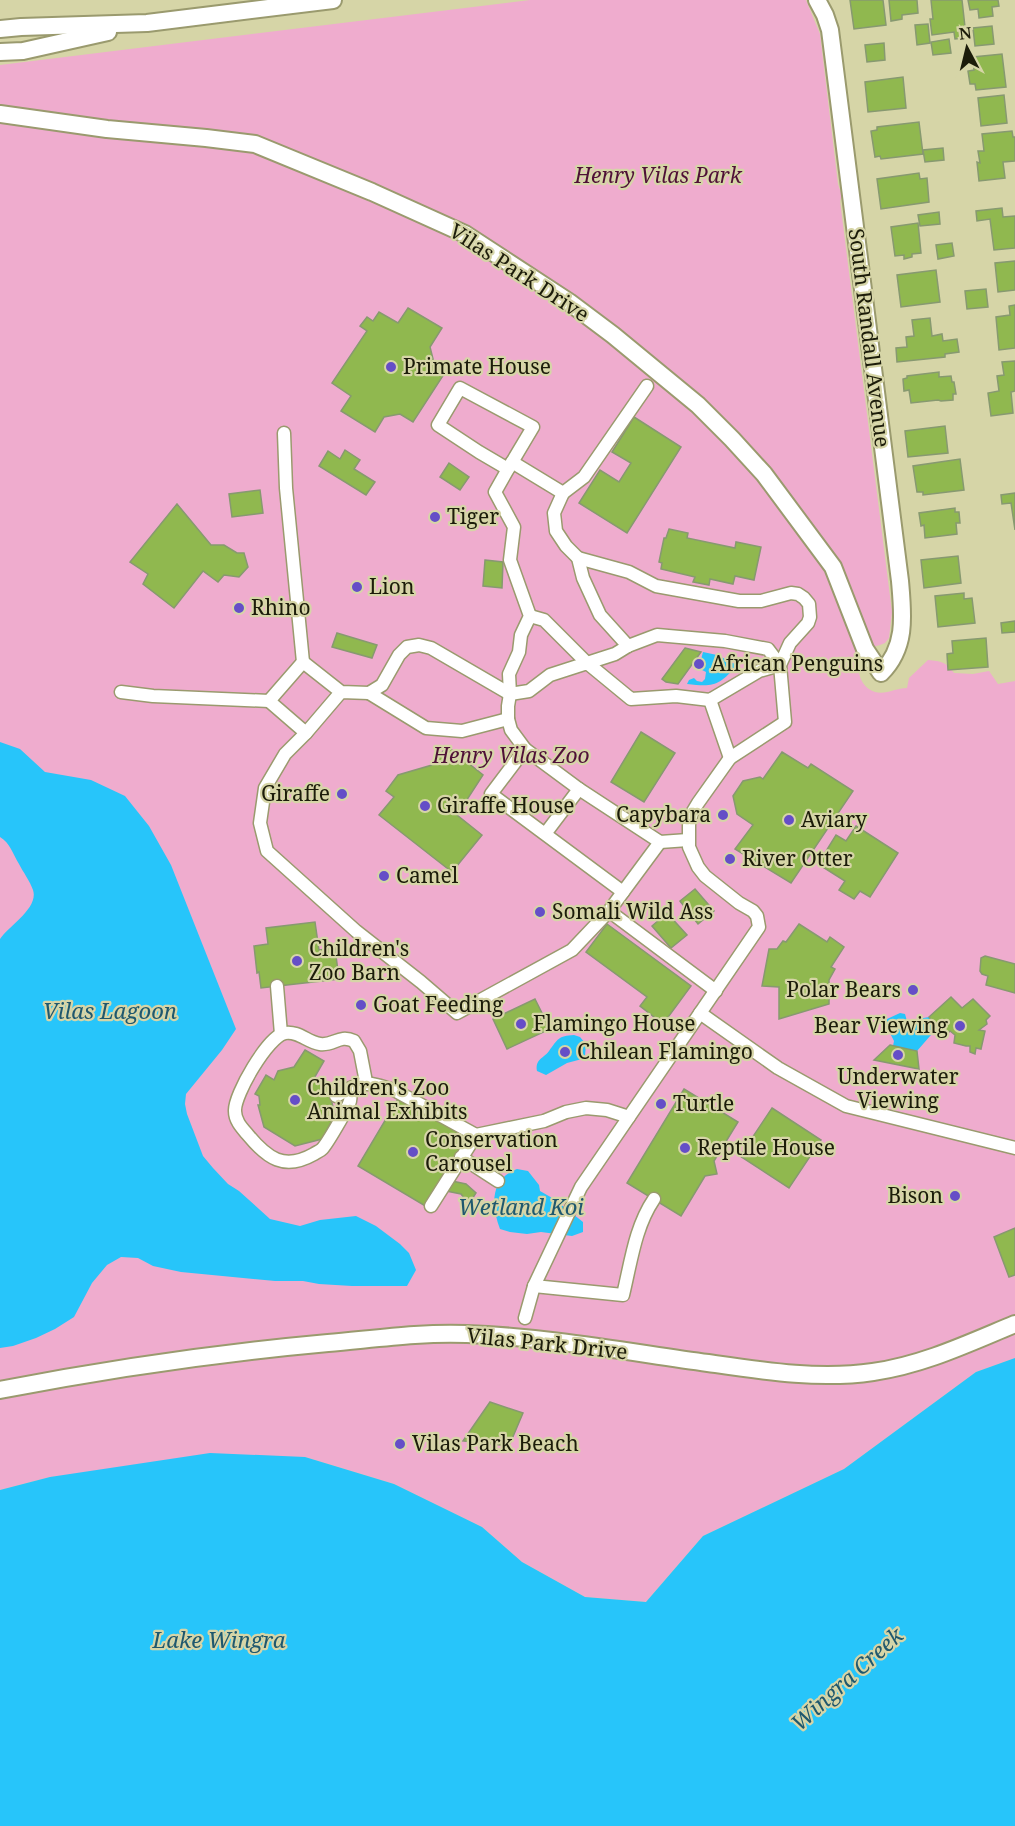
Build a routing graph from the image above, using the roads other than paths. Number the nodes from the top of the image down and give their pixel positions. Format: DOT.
graph roads {
  1 [pos="333,0"];
  2 [pos="817,0"];
  3 [pos="147,23"];
  4 [pos="0,29"];
  5 [pos="0,52"];
  6 [pos="0,114"];
  7 [pos="647,386"];
  8 [pos="284,433"];
  9 [pos="510,465"];
  10 [pos="563,493"];
  11 [pos="578,558"];
  12 [pos="530,616"];
  13 [pos="628,646"];
  14 [pos="303,662"];
  15 [pos="586,662"];
  16 [pos="780,665"];
  17 [pos="881,673"];
  18 [pos="121,692"];
  19 [pos="341,692"];
  20 [pos="369,693"];
  21 [pos="510,694"];
  22 [pos="710,700"];
  23 [pos="269,701"];
  24 [pos="508,719"];
  25 [pos="306,733"];
  26 [pos="525,749"];
  27 [pos="730,758"];
  28 [pos="579,789"];
  29 [pos="545,834"];
  30 [pos="688,840"];
  31 [pos="660,842"];
  32 [pos="623,892"];
  33 [pos="609,910"];
  34 [pos="277,986"];
  35 [pos="716,991"];
  36 [pos="700,1013"];
  37 [pos="281,1034"];
  38 [pos="366,1082"];
  39 [pos="351,1088"];
  40 [pos="336,1096"];
  41 [pos="629,1117"];
  42 [pos="476,1135"];
  43 [pos="1015,1148"];
  44 [pos="461,1157"];
  45 [pos="498,1181"];
  46 [pos="654,1199"];
  47 [pos="432,1206"];
  48 [pos="534,1287"];
  49 [pos="525,1318"];
  50 [pos="1015,1324"];
  51 [pos="0,1390"];
  1 -- 3 [label="street"];
  2 -- 17 [label="street, South Randall Avenue"];
  3 -- 4 [label="street"];
  3 -- 5 [label="street"];
  6 -- 17 [label="street, Vilas Park Drive"];
  7 -- 10 [label="street"];
  8 -- 14 [label="street"];
  9 -- 9 [label="street"];
  9 -- 10 [label="street"];
  9 -- 12 [label="street"];
  10 -- 11 [label="street"];
  11 -- 13 [label="street"];
  11 -- 16 [label="street"];
  12 -- 15 [label="street"];
  12 -- 21 [label="street"];
  13 -- 15 [label="street"];
  13 -- 16 [label="street"];
  14 -- 19 [label="street"];
  14 -- 23 [label="street"];
  15 -- 21 [label="street"];
  15 -- 22 [label="street"];
  16 -- 22 [label="street"];
  16 -- 27 [label="street"];
  18 -- 23 [label="street"];
  19 -- 20 [label="street"];
  19 -- 25 [label="street"];
  20 -- 21 [label="street"];
  20 -- 24 [label="street"];
  21 -- 24 [label="street"];
  22 -- 27 [label="street"];
  23 -- 25 [label="street"];
  24 -- 26 [label="street"];
  25 -- 33 [label="street"];
  26 -- 28 [label="street"];
  26 -- 29 [label="street"];
  27 -- 30 [label="street"];
  28 -- 29 [label="street"];
  28 -- 31 [label="street"];
  29 -- 32 [label="street"];
  30 -- 31 [label="street"];
  30 -- 35 [label="street"];
  31 -- 32 [label="street"];
  32 -- 33 [label="street"];
  33 -- 35 [label="street"];
  34 -- 37 [label="street"];
  35 -- 36 [label="street"];
  36 -- 41 [label="street"];
  36 -- 43 [label="street"];
  37 -- 38 [label="street"];
  37 -- 39 [label="street"];
  38 -- 39 [label="street"];
  38 -- 42 [label="street"];
  39 -- 40 [label="street"];
  41 -- 42 [label="street"];
  41 -- 48 [label="street"];
  42 -- 44 [label="street"];
  44 -- 45 [label="street"];
  44 -- 47 [label="street"];
  46 -- 48 [label="street"];
  48 -- 49 [label="street"];
  50 -- 51 [label="street, Vilas Park Drive"];
}
